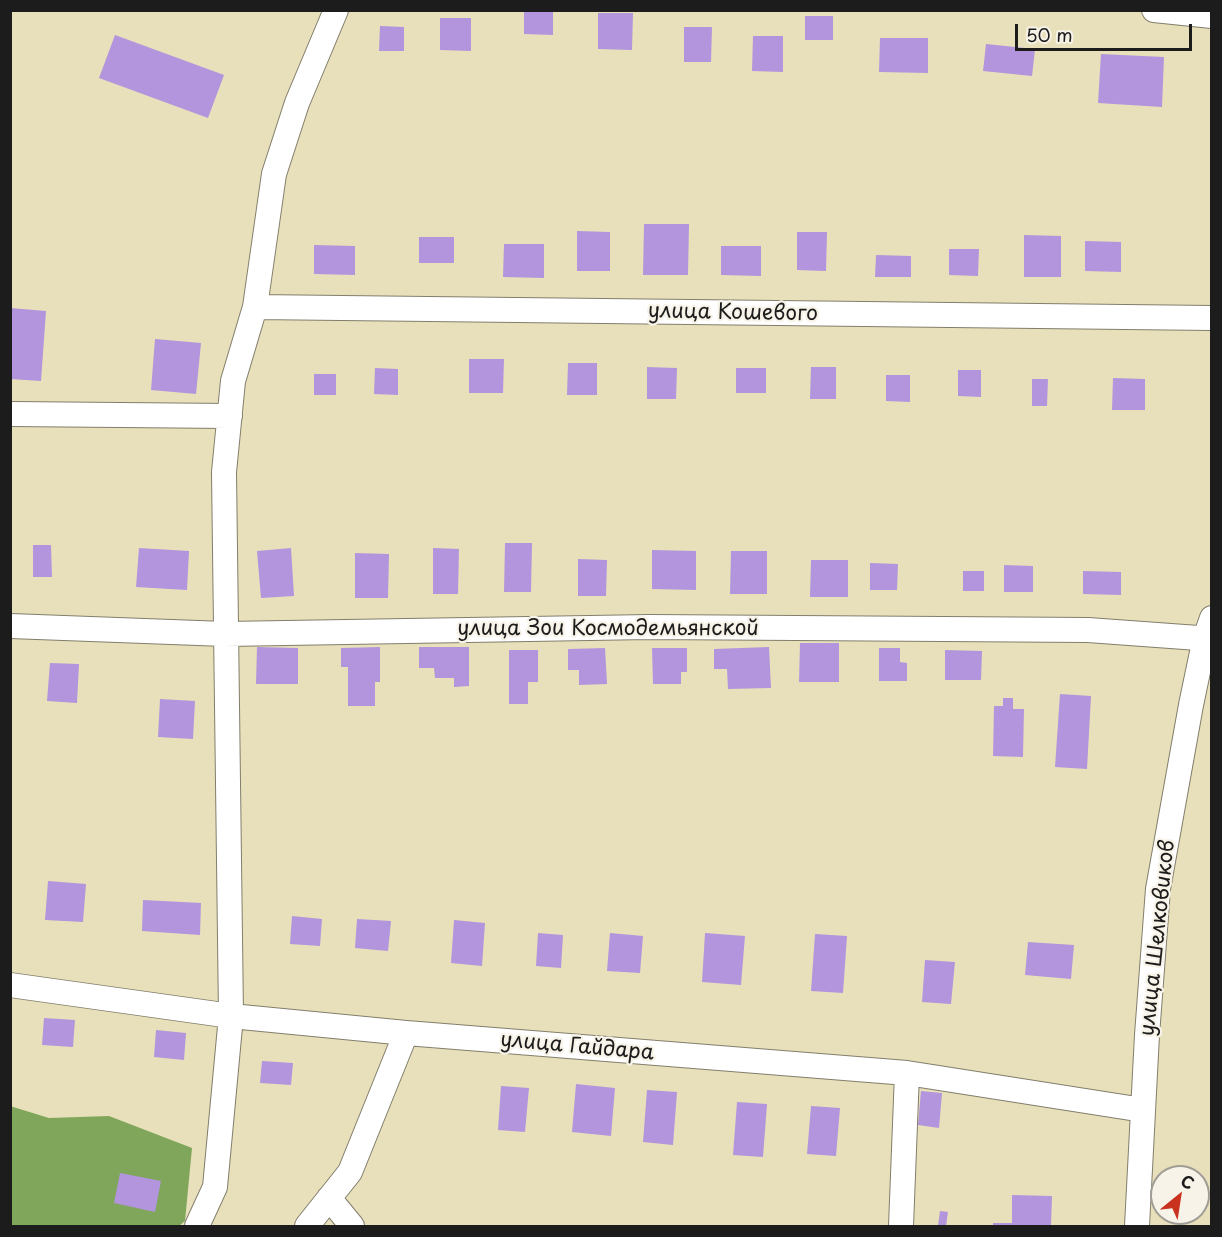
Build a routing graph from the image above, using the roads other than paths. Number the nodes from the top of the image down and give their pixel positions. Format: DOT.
graph roads {
  1 [pos="336,10"];
  2 [pos="1154,10"];
  3 [pos="1212,16"];
  4 [pos="255,307"];
  5 [pos="1212,318"];
  6 [pos="10,414"];
  7 [pos="230,416"];
  8 [pos="10,626"];
  9 [pos="1209,632"];
  10 [pos="225,634"];
  11 [pos="10,985"];
  12 [pos="231,1016"];
  13 [pos="406,1033"];
  14 [pos="907,1073"];
  15 [pos="1143,1110"];
  16 [pos="329,1198"];
  17 [pos="197,1227"];
  18 [pos="307,1227"];
  19 [pos="352,1227"];
  20 [pos="901,1227"];
  21 [pos="1137,1227"];
  1 -- 4 [label="street"];
  2 -- 3 [label="street"];
  4 -- 5 [label="street, улица Кошевого"];
  4 -- 7 [label="street"];
  6 -- 7 [label="street"];
  7 -- 10 [label="street"];
  8 -- 10 [label="street, улица Зои Космодемьянской"];
  9 -- 10 [label="street, улица Зои Космодемьянской"];
  9 -- 15 [label="street, улица Шелковиков"];
  10 -- 12 [label="street"];
  11 -- 12 [label="street, улица Гайдара"];
  12 -- 13 [label="street, улица Гайдара"];
  12 -- 17 [label="street"];
  13 -- 14 [label="street, улица Гайдара"];
  13 -- 16 [label="street"];
  14 -- 15 [label="street, улица Гайдара"];
  14 -- 20 [label="street"];
  15 -- 21 [label="street, улица Шелковиков"];
  16 -- 18 [label="street"];
  16 -- 19 [label="street"];
}
